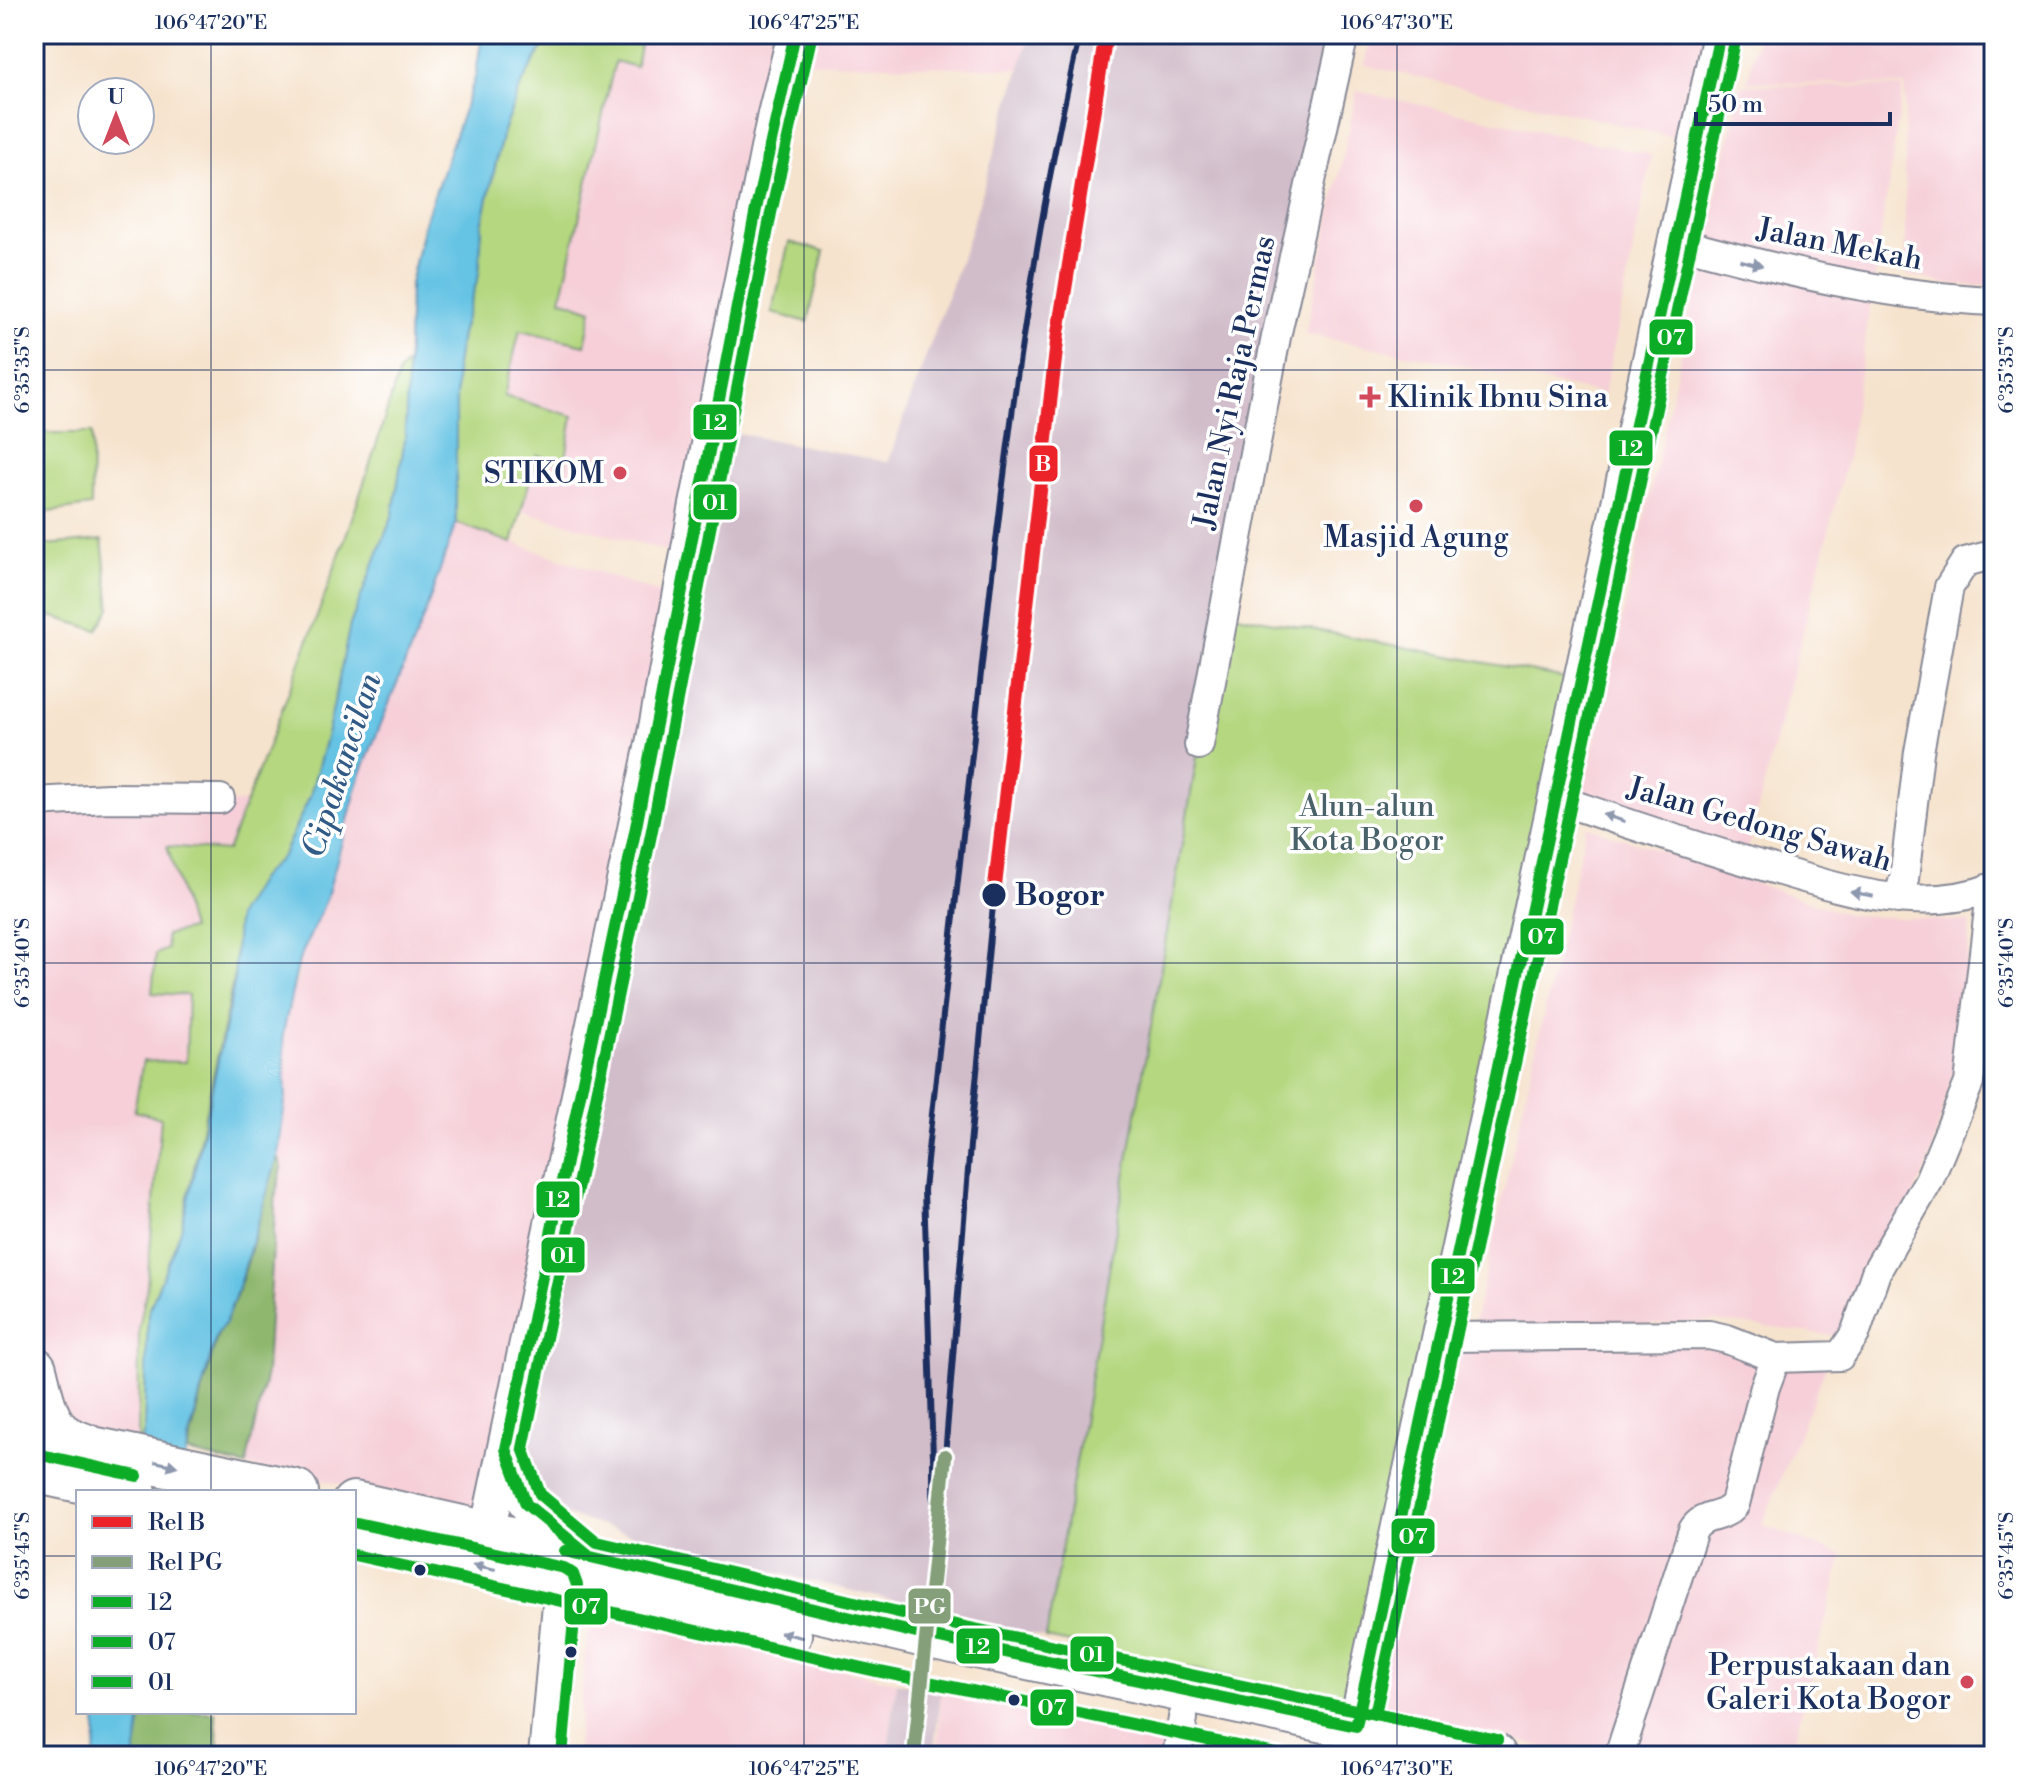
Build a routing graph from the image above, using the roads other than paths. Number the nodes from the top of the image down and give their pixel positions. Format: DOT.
graph roads {
  1 [pos="795,34"];
  2 [pos="1344,34"];
  3 [pos="1720,34"];
  4 [pos="1676,242"];
  5 [pos="1994,301"];
  6 [pos="1994,557"];
  7 [pos="1199,745"];
  8 [pos="220,799"];
  9 [pos="1556,799"];
  10 [pos="34,802"];
  11 [pos="1991,888"];
  12 [pos="1898,899"];
  13 [pos="1440,1337"];
  14 [pos="1776,1358"];
  15 [pos="39,1386"];
  16 [pos="506,1449"];
  17 [pos="90,1465"];
  18 [pos="34,1470"];
  19 [pos="131,1490"];
  20 [pos="286,1490"];
  21 [pos="356,1504"];
  22 [pos="487,1533"];
  23 [pos="356,1539"];
  24 [pos="572,1564"];
  25 [pos="675,1593"];
  26 [pos="1180,1737"];
  27 [pos="1360,1741"];
  28 [pos="546,1756"];
  29 [pos="1494,1756"];
  30 [pos="1619,1756"];
  1 -- 16 [label="street"];
  2 -- 7 [label="street, Jalan Nyi Raja Permas"];
  3 -- 4 [label="street"];
  4 -- 5 [label="street, Jalan Mekah, one-way"];
  4 -- 9 [label="street"];
  6 -- 12 [label="street"];
  8 -- 10 [label="street"];
  12 -- 9 [label="street, Jalan Gedong Sawah, one-way"];
  9 -- 13 [label="street"];
  11 -- 12 [label="street, Jalan Gedong Sawah"];
  11 -- 14 [label="street"];
  13 -- 14 [label="street"];
  13 -- 27 [label="street"];
  14 -- 30 [label="street"];
  15 -- 17 [label="main road"];
  16 -- 22 [label="street"];
  16 -- 24 [label="street"];
  17 -- 18 [label="main road"];
  17 -- 19 [label="main road"];
  17 -- 20 [label="main road, one-way"];
  21 -- 22 [label="main road"];
  22 -- 24 [label="main road"];
  24 -- 23 [label="main road, one-way"];
  24 -- 25 [label="main road"];
  24 -- 28 [label="street"];
  26 -- 25 [label="main road, one-way"];
  25 -- 27 [label="main road"];
  26 -- 27 [label="main road"];
  27 -- 29 [label="main road"];
}
